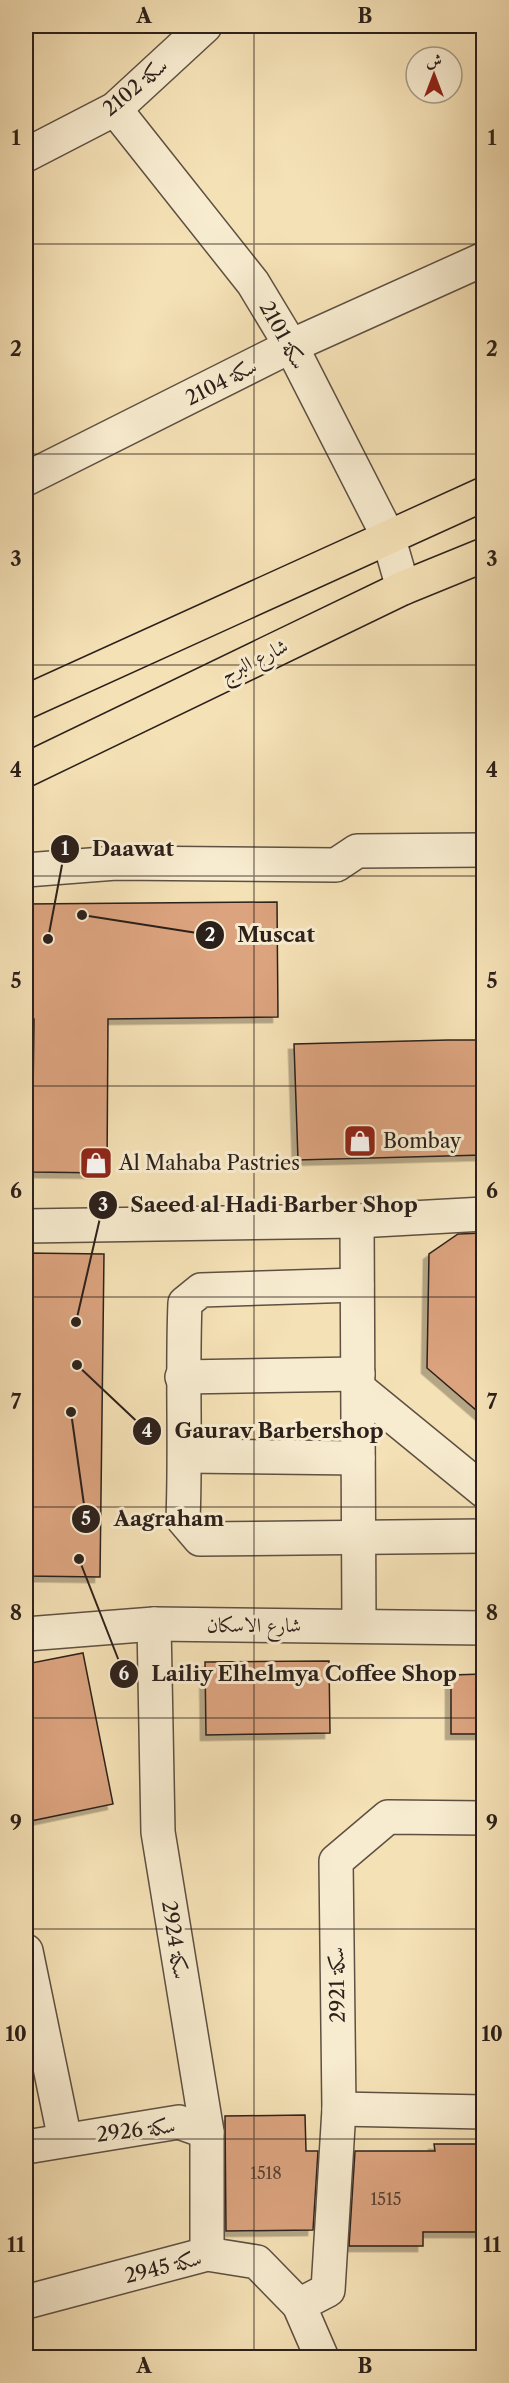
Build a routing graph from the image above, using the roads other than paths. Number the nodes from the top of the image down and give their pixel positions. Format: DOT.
graph roads {
  1 [pos="205,26"];
  2 [pos="115,109"];
  3 [pos="26,155"];
  4 [pos="483,259"];
  5 [pos="291,346"];
  6 [pos="26,479"];
  7 [pos="483,494"];
  8 [pos="388,536"];
  9 [pos="483,555"];
  10 [pos="403,588"];
  11 [pos="26,702"];
  12 [pos="26,770"];
  13 [pos="483,850"];
  14 [pos="26,870"];
  15 [pos="483,1214"];
  16 [pos="357,1221"];
  17 [pos="26,1226"];
  18 [pos="357,1285"];
  19 [pos="182,1377"];
  20 [pos="358,1381"];
  21 [pos="185,1456"];
  22 [pos="358,1458"];
  23 [pos="483,1491"];
  24 [pos="359,1536"];
  25 [pos="483,1536"];
  26 [pos="154,1624"];
  27 [pos="359,1626"];
  28 [pos="483,1628"];
  29 [pos="26,1634"];
  30 [pos="483,1818"];
  31 [pos="26,1951"];
  32 [pos="339,2109"];
  33 [pos="483,2112"];
  34 [pos="207,2132"];
  35 [pos="65,2140"];
  36 [pos="26,2147"];
  37 [pos="207,2254"];
  38 [pos="26,2302"];
  39 [pos="299,2305"];
  40 [pos="316,2355"];
  1 -- 2 [label="street, سكة 2102"];
  2 -- 3 [label="street, سكة 2102"];
  2 -- 5 [label="street, سكة 2101"];
  4 -- 5 [label="street, سكة 2104"];
  5 -- 6 [label="street, سكة 2104"];
  5 -- 8 [label="street, سكة 2101"];
  7 -- 8 [label="main road"];
  8 -- 10 [label="street, سكة 2101"];
  8 -- 11 [label="main road"];
  9 -- 10 [label="main road, شارع البرج"];
  10 -- 12 [label="main road, شارع البرج"];
  13 -- 14 [label="street"];
  15 -- 16 [label="street"];
  16 -- 17 [label="street"];
  16 -- 18 [label="street"];
  18 -- 19 [label="street"];
  18 -- 20 [label="street"];
  19 -- 20 [label="street"];
  19 -- 21 [label="street"];
  20 -- 22 [label="street"];
  20 -- 23 [label="street"];
  21 -- 22 [label="street"];
  21 -- 24 [label="street"];
  22 -- 24 [label="street"];
  24 -- 25 [label="street"];
  24 -- 27 [label="street"];
  26 -- 27 [label="street, شارع الاسكان"];
  26 -- 29 [label="street, شارع الاسكان"];
  26 -- 34 [label="street, سكة 2924"];
  27 -- 28 [label="street, شارع الاسكان"];
  30 -- 32 [label="street, سكة 2921"];
  31 -- 35 [label="street"];
  32 -- 33 [label="street"];
  32 -- 39 [label="street, سكة 2921"];
  34 -- 35 [label="street, سكة 2926"];
  34 -- 37 [label="street, سكة 2924"];
  35 -- 36 [label="street, سكة 2926"];
  37 -- 38 [label="street, سكة 2945"];
  37 -- 39 [label="street, سكة 2945"];
  39 -- 40 [label="street, سكة 2945"];
}
